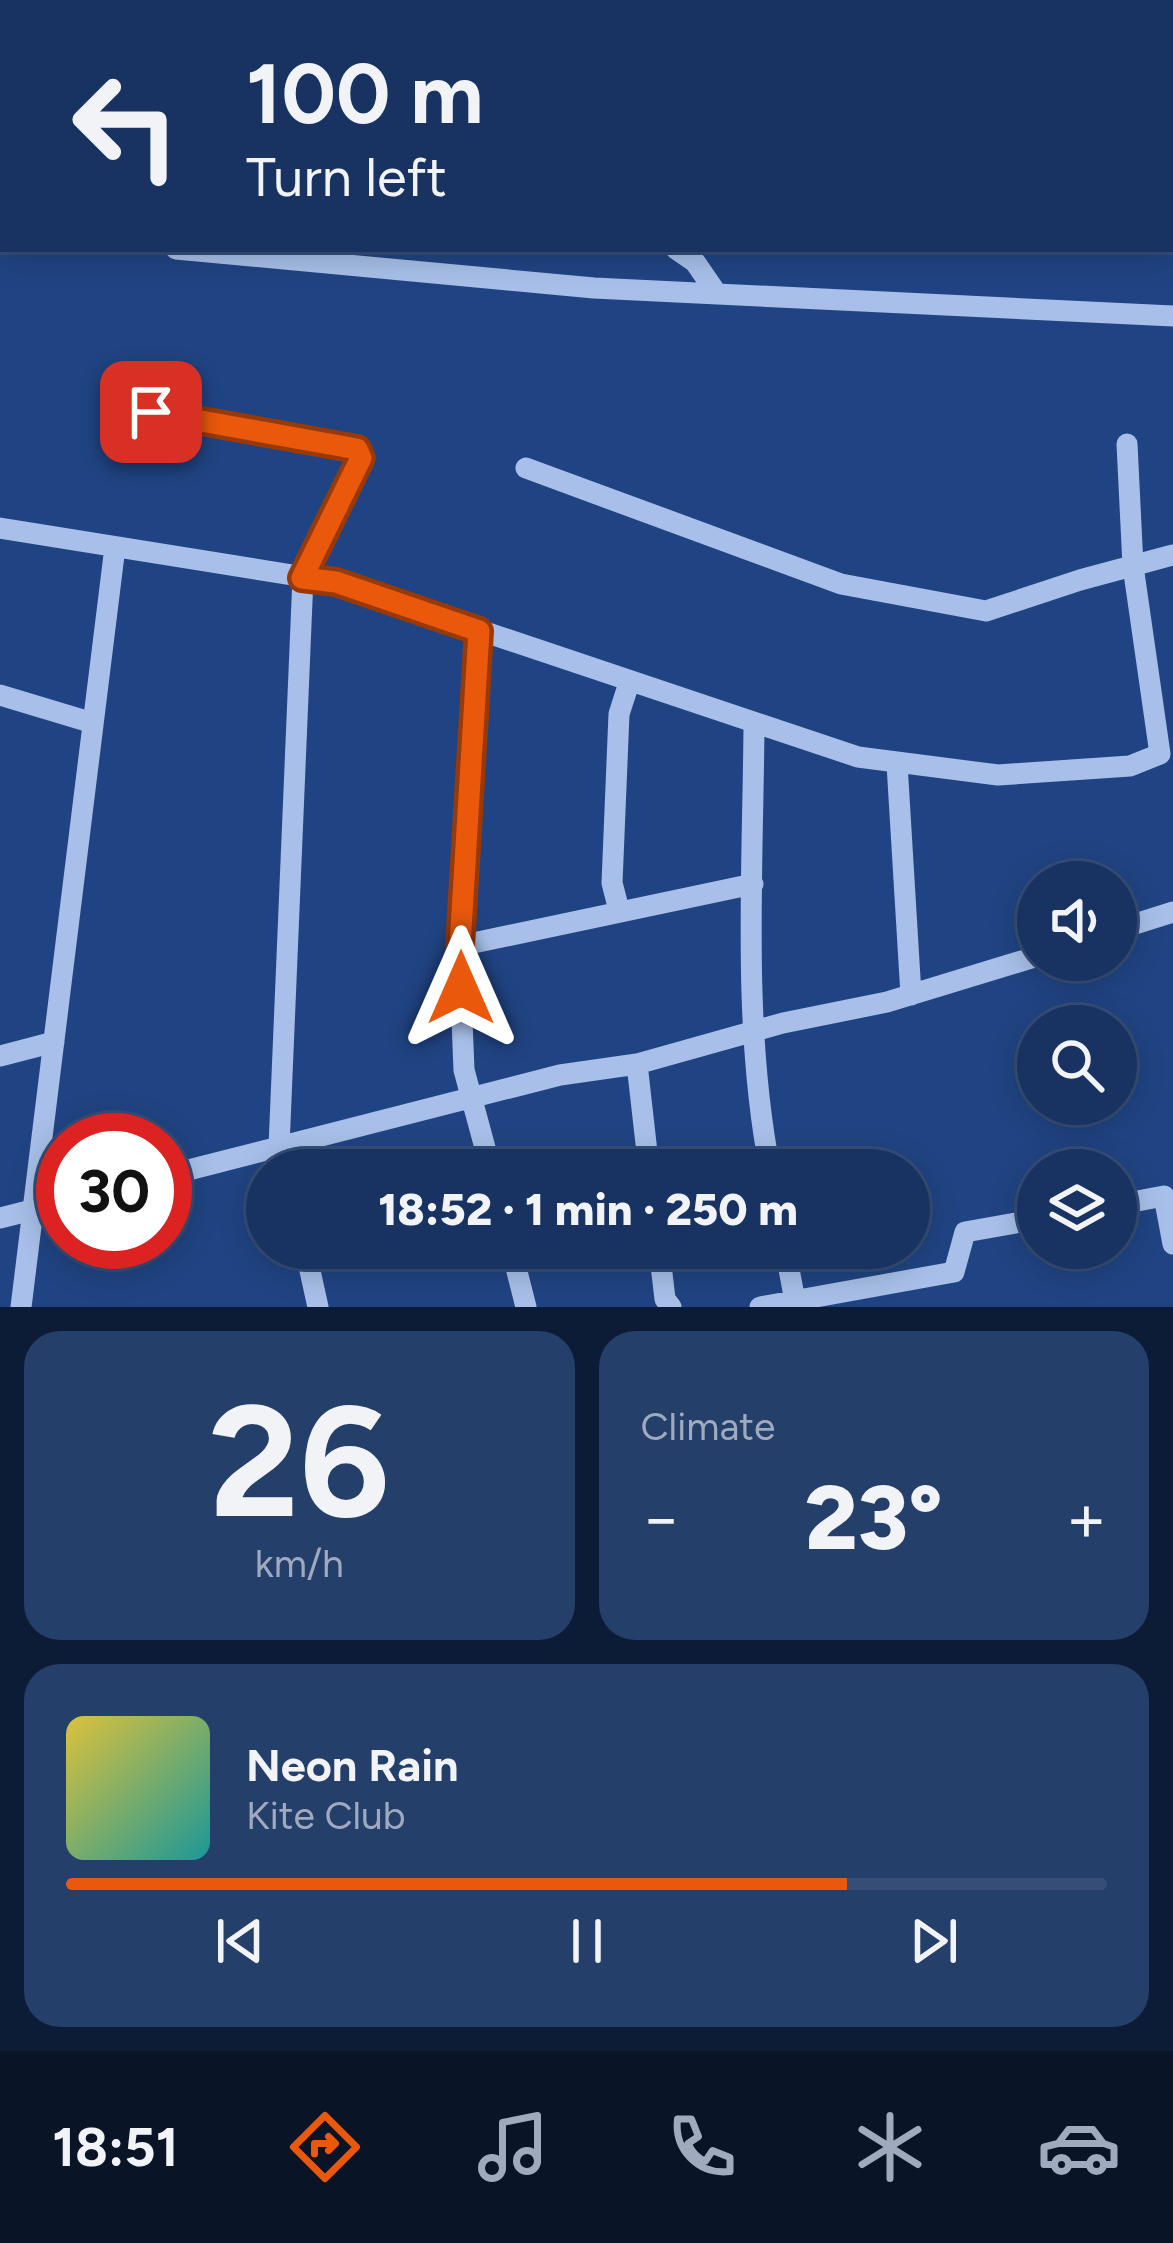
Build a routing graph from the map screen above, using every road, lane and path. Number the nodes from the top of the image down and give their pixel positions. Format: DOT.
graph roads {
  1 [pos="208,252"];
  2 [pos="680,252"];
  3 [pos="717,294"];
  4 [pos="1173,316"];
  5 [pos="151,412"];
  6 [pos="1127,444"];
  7 [pos="526,468"];
  8 [pos="0,528"];
  9 [pos="115,547"];
  10 [pos="1173,556"];
  11 [pos="1133,566"];
  12 [pos="302,578"];
  13 [pos="479,631"];
  14 [pos="629,683"];
  15 [pos="0,695"];
  16 [pos="93,723"];
  17 [pos="754,725"];
  18 [pos="897,764"];
  19 [pos="753,884"];
  20 [pos="619,910"];
  21 [pos="1173,912"];
  22 [pos="1137,923"];
  23 [pos="460,946"];
  24 [pos="1017,962"];
  25 [pos="911,995"];
  26 [pos="754,1031"];
  27 [pos="54,1042"];
  28 [pos="0,1056"];
  29 [pos="637,1064"];
  30 [pos="472,1098"];
  31 [pos="279,1147"];
  32 [pos="485,1149"];
  33 [pos="647,1149"];
  34 [pos="766,1149"];
  35 [pos="192,1169"];
  36 [pos="1137,1201"];
  37 [pos="36,1209"];
  38 [pos="33,1210"];
  39 [pos="0,1218"];
  40 [pos="1017,1223"];
  41 [pos="1173,1244"];
  42 [pos="310,1269"];
  43 [pos="516,1269"];
  44 [pos="660,1269"];
  45 [pos="789,1269"];
  46 [pos="795,1301"];
  47 [pos="20,1307"];
  48 [pos="318,1307"];
  49 [pos="526,1307"];
  50 [pos="670,1307"];
  51 [pos="760,1307"];
  1 -- 3 [label="street"];
  2 -- 3 [label="street"];
  3 -- 4 [label="street"];
  5 -- 12 [label="street"];
  6 -- 11 [label="street"];
  7 -- 11 [label="street"];
  8 -- 9 [label="street"];
  9 -- 12 [label="street"];
  9 -- 16 [label="street"];
  10 -- 11 [label="street"];
  11 -- 18 [label="street"];
  12 -- 13 [label="street"];
  12 -- 31 [label="street"];
  13 -- 14 [label="street"];
  13 -- 23 [label="street"];
  14 -- 17 [label="street"];
  14 -- 20 [label="street"];
  15 -- 16 [label="street"];
  16 -- 27 [label="street"];
  17 -- 18 [label="street"];
  17 -- 19 [label="street"];
  18 -- 25 [label="street"];
  19 -- 20 [label="street"];
  19 -- 26 [label="street"];
  20 -- 23 [label="street"];
  21 -- 22 [label="street"];
  23 -- 30 [label="street"];
  24 -- 25 [label="street"];
  25 -- 26 [label="street"];
  26 -- 29 [label="street"];
  26 -- 34 [label="street"];
  27 -- 28 [label="street"];
  27 -- 38 [label="street"];
  29 -- 30 [label="street"];
  29 -- 33 [label="street"];
  30 -- 31 [label="street"];
  30 -- 32 [label="street"];
  31 -- 35 [label="street"];
  36 -- 41 [label="street"];
  37 -- 38 [label="street"];
  38 -- 39 [label="street"];
  38 -- 47 [label="street"];
  40 -- 46 [label="street"];
  42 -- 48 [label="street"];
  43 -- 49 [label="street"];
  44 -- 50 [label="street"];
  45 -- 46 [label="street"];
  46 -- 51 [label="street"];
}
